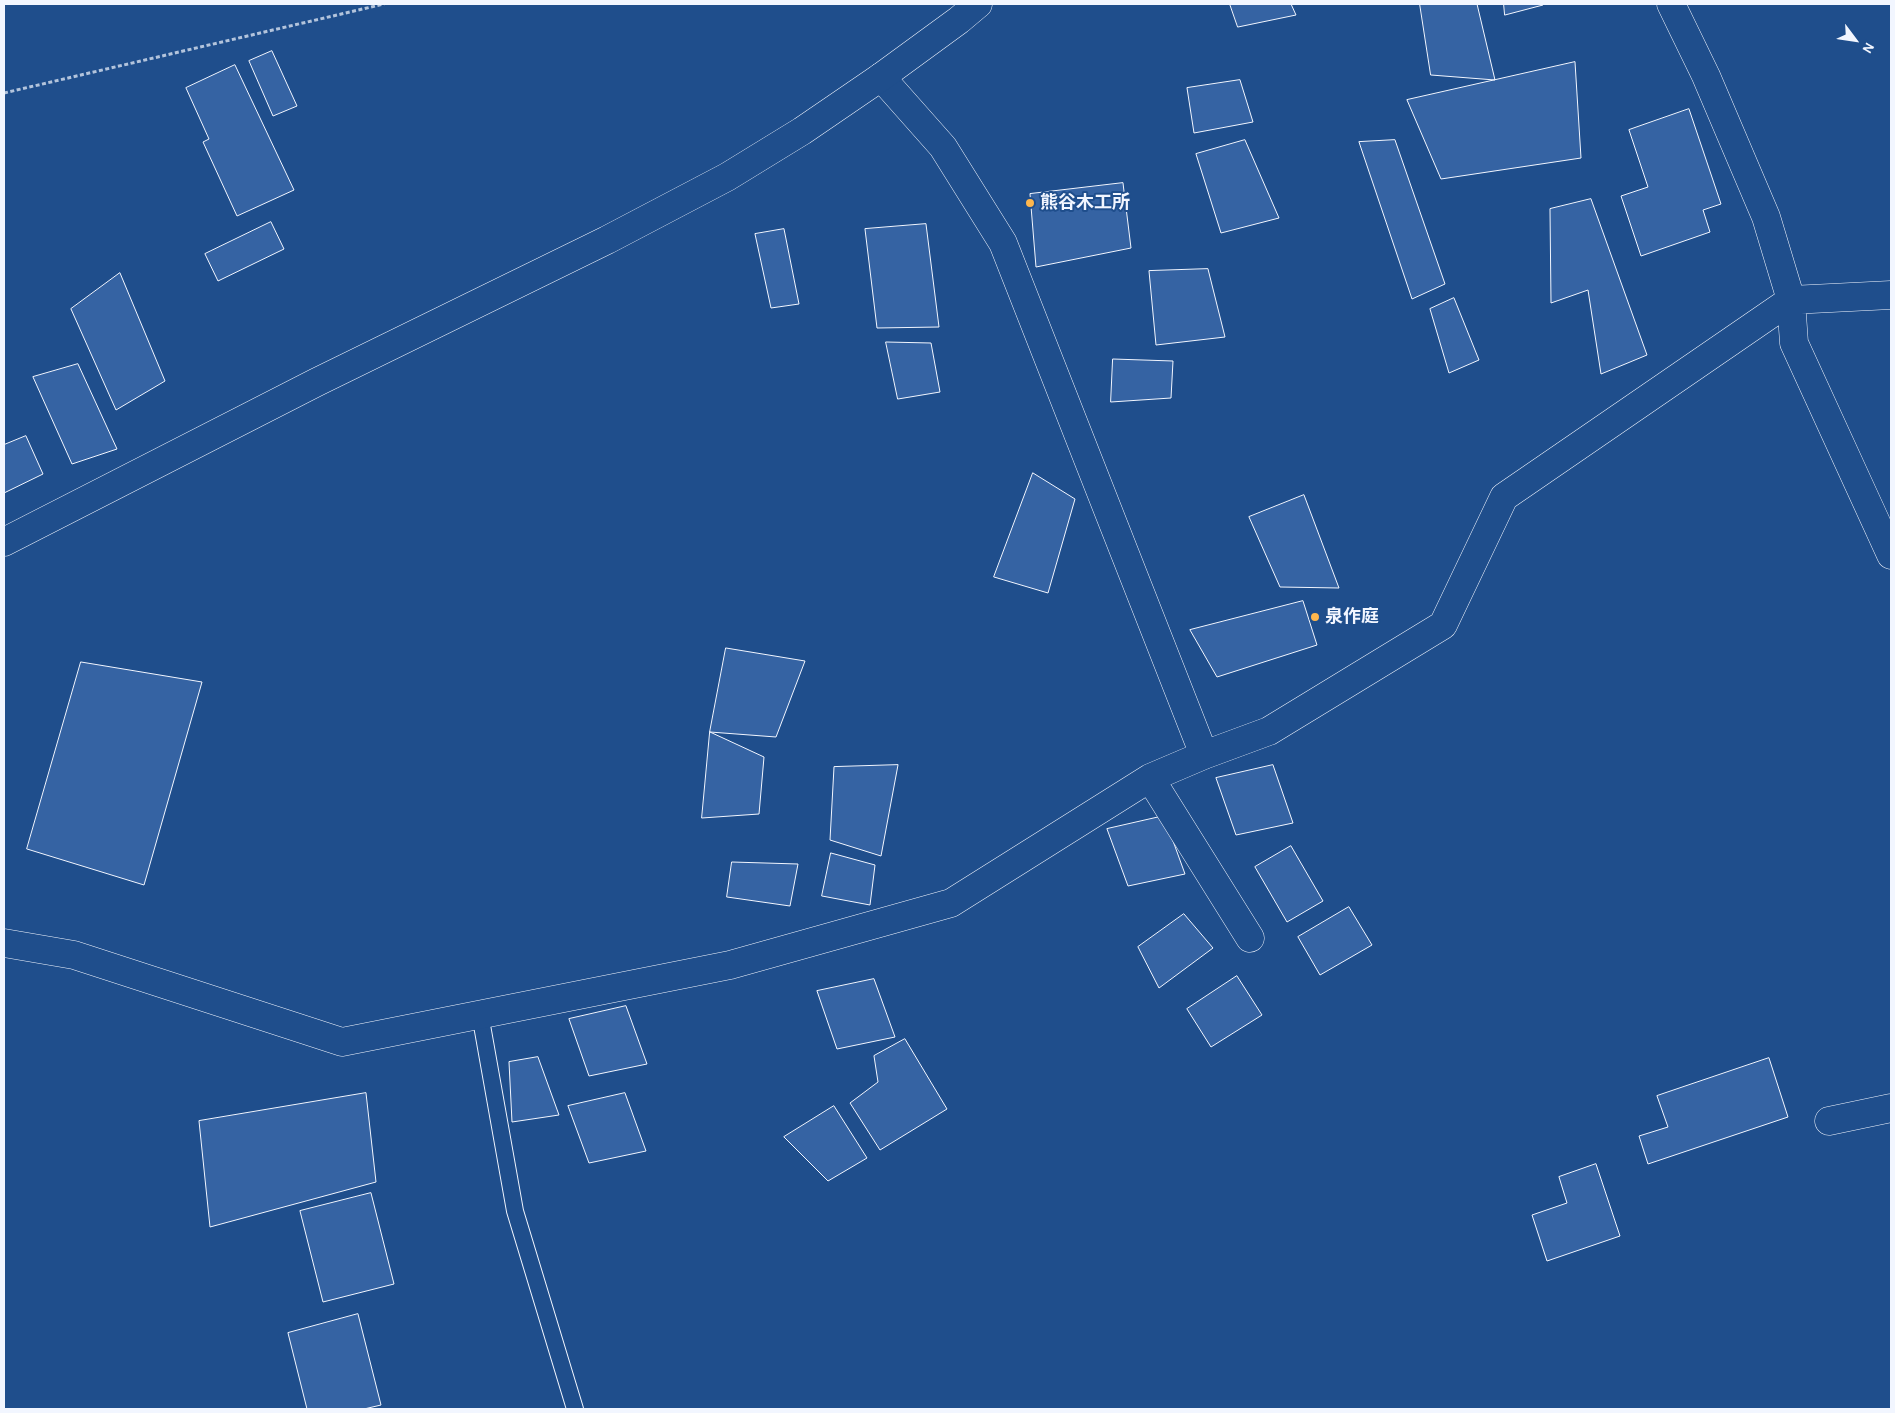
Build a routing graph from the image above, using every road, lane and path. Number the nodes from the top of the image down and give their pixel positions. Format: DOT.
graph roads {
  1 [pos="384,4"];
  2 [pos="978,4"];
  3 [pos="1671,4"];
  4 [pos="881,77"];
  5 [pos="4,93"];
  6 [pos="1891,295"];
  7 [pos="1791,300"];
  8 [pos="4,542"];
  9 [pos="1891,555"];
  10 [pos="1204,755"];
  11 [pos="1150,778"];
  12 [pos="1250,938"];
  13 [pos="4,943"];
  14 [pos="480,1014"];
  15 [pos="1891,1108"];
  16 [pos="1829,1121"];
  17 [pos="575,1409"];
  1 -- 5 [label="path"];
  2 -- 4 [label="street"];
  3 -- 7 [label="street"];
  4 -- 8 [label="street"];
  4 -- 10 [label="street"];
  6 -- 7 [label="street"];
  7 -- 9 [label="street"];
  7 -- 10 [label="street"];
  10 -- 11 [label="street"];
  11 -- 12 [label="street"];
  11 -- 14 [label="street"];
  13 -- 14 [label="street"];
  14 -- 17 [label="lane"];
  15 -- 16 [label="street"];
}
